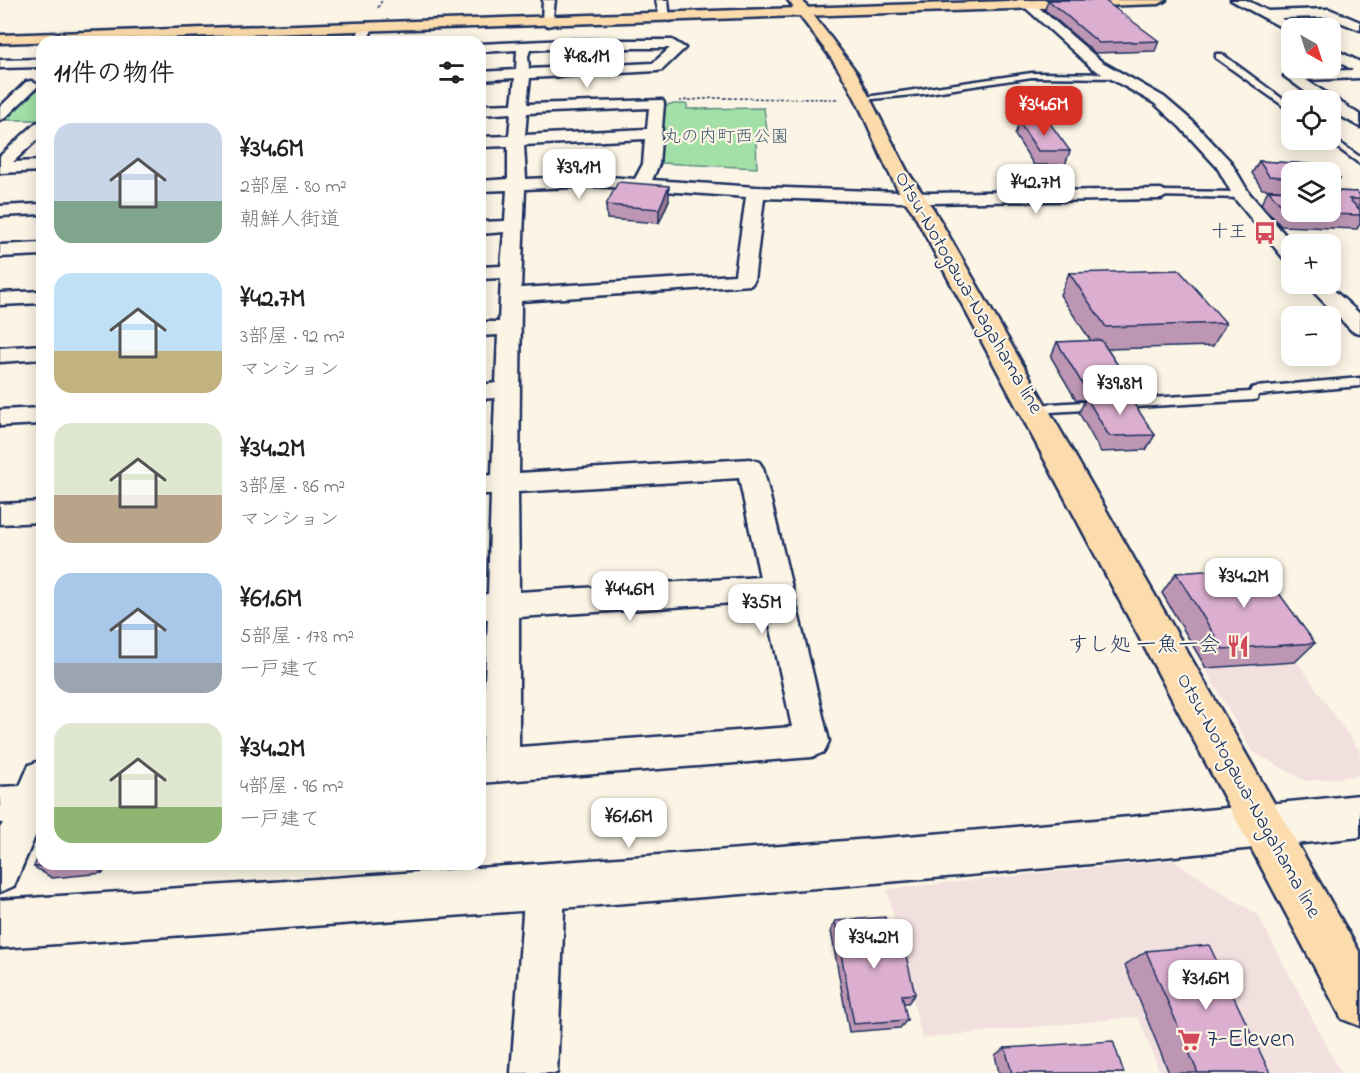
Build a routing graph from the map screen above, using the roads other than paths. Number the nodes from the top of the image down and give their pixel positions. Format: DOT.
graph roads {
  1 [pos="549,0"];
  2 [pos="662,0"];
  3 [pos="795,0"];
  4 [pos="1159,0"];
  5 [pos="1237,0"];
  6 [pos="1026,2"];
  7 [pos="805,13"];
  8 [pos="1266,15"];
  9 [pos="666,18"];
  10 [pos="548,22"];
  11 [pos="1281,23"];
  12 [pos="1360,26"];
  13 [pos="367,27"];
  14 [pos="92,36"];
  15 [pos="363,36"];
  16 [pos="36,38"];
  17 [pos="0,39"];
  18 [pos="525,46"];
  19 [pos="486,48"];
  20 [pos="1341,54"];
  21 [pos="1219,56"];
  22 [pos="1360,56"];
  23 [pos="1341,57"];
  24 [pos="36,63"];
  25 [pos="0,64"];
  26 [pos="1360,68"];
  27 [pos="523,74"];
  28 [pos="1360,74"];
  29 [pos="486,76"];
  30 [pos="1118,76"];
  31 [pos="36,84"];
  32 [pos="10,86"];
  33 [pos="1311,90"];
  34 [pos="863,98"];
  35 [pos="1281,102"];
  36 [pos="519,108"];
  37 [pos="486,110"];
  38 [pos="1341,110"];
  39 [pos="8,121"];
  40 [pos="1360,122"];
  41 [pos="36,125"];
  42 [pos="36,131"];
  43 [pos="652,134"];
  44 [pos="516,141"];
  45 [pos="486,142"];
  46 [pos="1341,146"];
  47 [pos="1360,161"];
  48 [pos="0,166"];
  49 [pos="36,166"];
  50 [pos="517,184"];
  51 [pos="641,184"];
  52 [pos="486,186"];
  53 [pos="756,192"];
  54 [pos="1161,194"];
  55 [pos="1241,195"];
  56 [pos="911,196"];
  57 [pos="1261,196"];
  58 [pos="36,209"];
  59 [pos="0,211"];
  60 [pos="513,226"];
  61 [pos="486,228"];
  62 [pos="1281,243"];
  63 [pos="36,249"];
  64 [pos="0,251"];
  65 [pos="486,275"];
  66 [pos="511,283"];
  67 [pos="1326,294"];
  68 [pos="36,297"];
  69 [pos="0,299"];
  70 [pos="1360,326"];
  71 [pos="511,328"];
  72 [pos="486,329"];
  73 [pos="36,352"];
  74 [pos="0,355"];
  75 [pos="1360,382"];
  76 [pos="508,390"];
  77 [pos="486,392"];
  78 [pos="1034,409"];
  79 [pos="36,416"];
  80 [pos="0,418"];
  81 [pos="492,484"];
  82 [pos="36,513"];
  83 [pos="3,520"];
  84 [pos="776,588"];
  85 [pos="491,606"];
  86 [pos="491,765"];
  87 [pos="29,797"];
  88 [pos="1360,816"];
  89 [pos="1263,827"];
  90 [pos="0,872"];
  91 [pos="545,887"];
  92 [pos="0,924"];
  93 [pos="1360,1001"];
  94 [pos="534,1073"];
  1 -- 10 [label="street"];
  2 -- 9 [label="street"];
  3 -- 7 [label="main road, Otsu-Notogawa-Nagahama line"];
  4 -- 6 [label="main road"];
  5 -- 8 [label="street"];
  6 -- 7 [label="main road"];
  6 -- 30 [label="street"];
  7 -- 9 [label="main road"];
  7 -- 34 [label="main road, Otsu-Notogawa-Nagahama line"];
  8 -- 11 [label="street"];
  8 -- 12 [label="street"];
  9 -- 10 [label="main road"];
  10 -- 13 [label="main road"];
  13 -- 14 [label="main road"];
  13 -- 15 [label="street"];
  16 -- 17 [label="main road"];
  18 -- 19 [label="street"];
  18 -- 27 [label="street"];
  18 -- 27 [label="street"];
  20 -- 22 [label="street"];
  21 -- 35 [label="lane"];
  23 -- 26 [label="street"];
  24 -- 25 [label="street"];
  27 -- 29 [label="street"];
  27 -- 36 [label="street"];
  28 -- 33 [label="street"];
  30 -- 34 [label="lane"];
  30 -- 55 [label="street"];
  31 -- 32 [label="street"];
  31 -- 39 [label="street"];
  34 -- 56 [label="main road, Otsu-Notogawa-Nagahama line"];
  36 -- 37 [label="street"];
  36 -- 43 [label="street"];
  36 -- 44 [label="street"];
  38 -- 40 [label="street"];
  39 -- 41 [label="street"];
  42 -- 48 [label="street"];
  43 -- 44 [label="street"];
  43 -- 51 [label="street"];
  44 -- 45 [label="street"];
  44 -- 50 [label="street"];
  46 -- 47 [label="lane"];
  48 -- 49 [label="street"];
  50 -- 51 [label="street"];
  50 -- 52 [label="street"];
  50 -- 60 [label="street"];
  51 -- 53 [label="street"];
  53 -- 56 [label="street"];
  53 -- 66 [label="street"];
  54 -- 55 [label="lane"];
  54 -- 56 [label="street"];
  55 -- 57 [label="street"];
  55 -- 62 [label="street"];
  56 -- 78 [label="main road, Otsu-Notogawa-Nagahama line"];
  58 -- 59 [label="street"];
  60 -- 61 [label="street"];
  60 -- 66 [label="street"];
  63 -- 64 [label="street"];
  65 -- 66 [label="street"];
  66 -- 71 [label="street"];
  67 -- 70 [label="street"];
  68 -- 69 [label="street"];
  71 -- 72 [label="street"];
  71 -- 76 [label="street"];
  73 -- 74 [label="street"];
  75 -- 78 [label="lane"];
  76 -- 77 [label="street"];
  76 -- 81 [label="street"];
  78 -- 89 [label="main road, Otsu-Notogawa-Nagahama line"];
  79 -- 80 [label="street"];
  81 -- 84 [label="street"];
  81 -- 85 [label="street"];
  82 -- 83 [label="street"];
  84 -- 85 [label="street"];
  84 -- 86 [label="street"];
  85 -- 86 [label="street"];
  87 -- 90 [label="street"];
  88 -- 89 [label="street"];
  89 -- 91 [label="street"];
  89 -- 93 [label="main road, Otsu-Notogawa-Nagahama line"];
  91 -- 92 [label="street"];
  91 -- 94 [label="street"];
}
